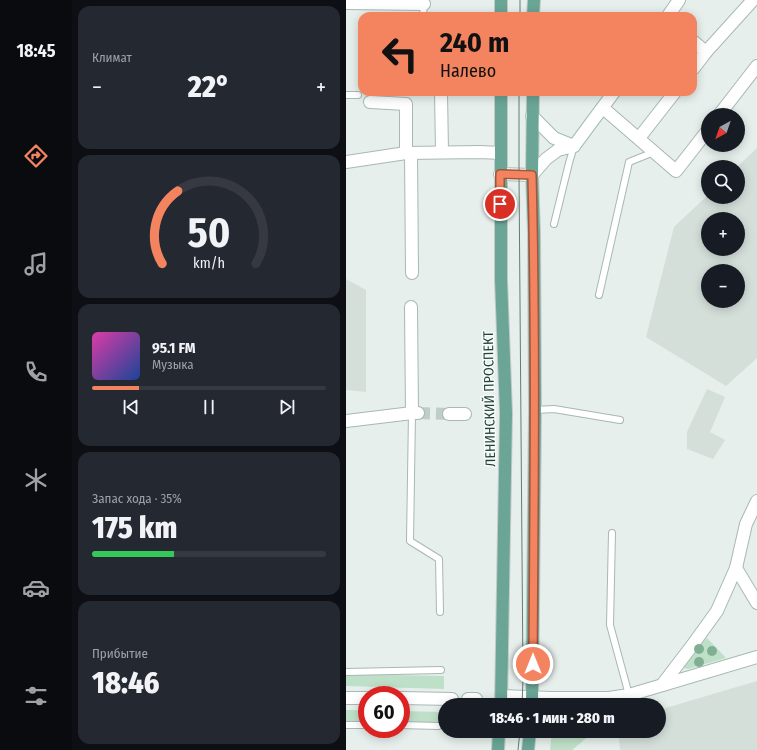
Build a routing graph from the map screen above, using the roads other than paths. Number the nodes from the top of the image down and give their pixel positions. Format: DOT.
graph roads {
  1 [pos="501,0"];
  2 [pos="534,0"];
  3 [pos="679,0"];
  4 [pos="753,0"];
  5 [pos="424,2"];
  6 [pos="346,3"];
  7 [pos="423,12"];
  8 [pos="501,12"];
  9 [pos="534,12"];
  10 [pos="671,12"];
  11 [pos="697,44"];
  12 [pos="706,52"];
  13 [pos="697,64"];
  14 [pos="757,66"];
  15 [pos="346,95"];
  16 [pos="358,95"];
  17 [pos="441,96"];
  18 [pos="501,96"];
  19 [pos="533,96"];
  20 [pos="611,96"];
  21 [pos="672,96"];
  22 [pos="370,102"];
  23 [pos="603,108"];
  24 [pos="724,108"];
  25 [pos="532,116"];
  26 [pos="639,138"];
  27 [pos="701,139"];
  28 [pos="574,146"];
  29 [pos="442,152"];
  30 [pos="501,152"];
  31 [pos="654,152"];
  32 [pos="409,153"];
  33 [pos="346,162"];
  34 [pos="500,174"];
  35 [pos="532,175"];
  36 [pos="554,224"];
  37 [pos="412,273"];
  38 [pos="599,295"];
  39 [pos="411,307"];
  40 [pos="534,410"];
  41 [pos="415,413"];
  42 [pos="449,414"];
  43 [pos="465,414"];
  44 [pos="620,420"];
  45 [pos="346,421"];
  46 [pos="757,501"];
  47 [pos="612,533"];
  48 [pos="736,568"];
  49 [pos="757,603"];
  50 [pos="440,612"];
  51 [pos="757,657"];
  52 [pos="441,670"];
  53 [pos="346,672"];
  54 [pos="662,685"];
  55 [pos="629,694"];
  56 [pos="346,698"];
  57 [pos="358,698"];
  58 [pos="410,698"];
  59 [pos="501,698"];
  60 [pos="532,698"];
  61 [pos="610,698"];
  62 [pos="438,699"];
  63 [pos="346,725"];
  64 [pos="358,725"];
  65 [pos="410,725"];
  66 [pos="438,726"];
  67 [pos="499,738"];
  68 [pos="529,738"];
  69 [pos="498,750"];
  70 [pos="528,750"];
  1 -- 8 [label="main road"];
  2 -- 9 [label="main road"];
  3 -- 10 [label="street"];
  4 -- 12 [label="street"];
  5 -- 6 [label="street"];
  5 -- 7 [label="lane"];
  11 -- 12 [label="street"];
  12 -- 13 [label="street"];
  14 -- 24 [label="street"];
  15 -- 16 [label="lane"];
  17 -- 29 [label="street"];
  18 -- 30 [label="main road, ЛЕНИНСКИЙ ПРОСПЕКТ"];
  19 -- 25 [label="main road"];
  20 -- 23 [label="street"];
  21 -- 26 [label="street"];
  22 -- 32 [label="street"];
  23 -- 26 [label="street"];
  23 -- 28 [label="street"];
  25 -- 28 [label="street"];
  25 -- 35 [label="main road"];
  26 -- 31 [label="street"];
  27 -- 31 [label="street"];
  28 -- 35 [label="street"];
  28 -- 36 [label="lane"];
  29 -- 30 [label="street"];
  29 -- 32 [label="street"];
  30 -- 34 [label="main road, ЛЕНИНСКИЙ ПРОСПЕКТ"];
  31 -- 38 [label="lane"];
  32 -- 33 [label="street"];
  32 -- 37 [label="street"];
  34 -- 35 [label="street"];
  34 -- 59 [label="main road, ЛЕНИНСКИЙ ПРОСПЕКТ"];
  35 -- 40 [label="main road"];
  39 -- 41 [label="street"];
  40 -- 44 [label="lane"];
  40 -- 60 [label="main road"];
  41 -- 45 [label="street"];
  41 -- 50 [label="lane"];
  42 -- 43 [label="street"];
  46 -- 48 [label="street"];
  47 -- 55 [label="lane"];
  48 -- 49 [label="street"];
  48 -- 54 [label="street"];
  51 -- 54 [label="street"];
  52 -- 53 [label="lane"];
  54 -- 55 [label="street"];
  55 -- 61 [label="street"];
  56 -- 57 [label="street"];
  58 -- 62 [label="street"];
  63 -- 64 [label="lane"];
  65 -- 66 [label="lane"];
  67 -- 69 [label="main road"];
  68 -- 70 [label="main road"];
}
